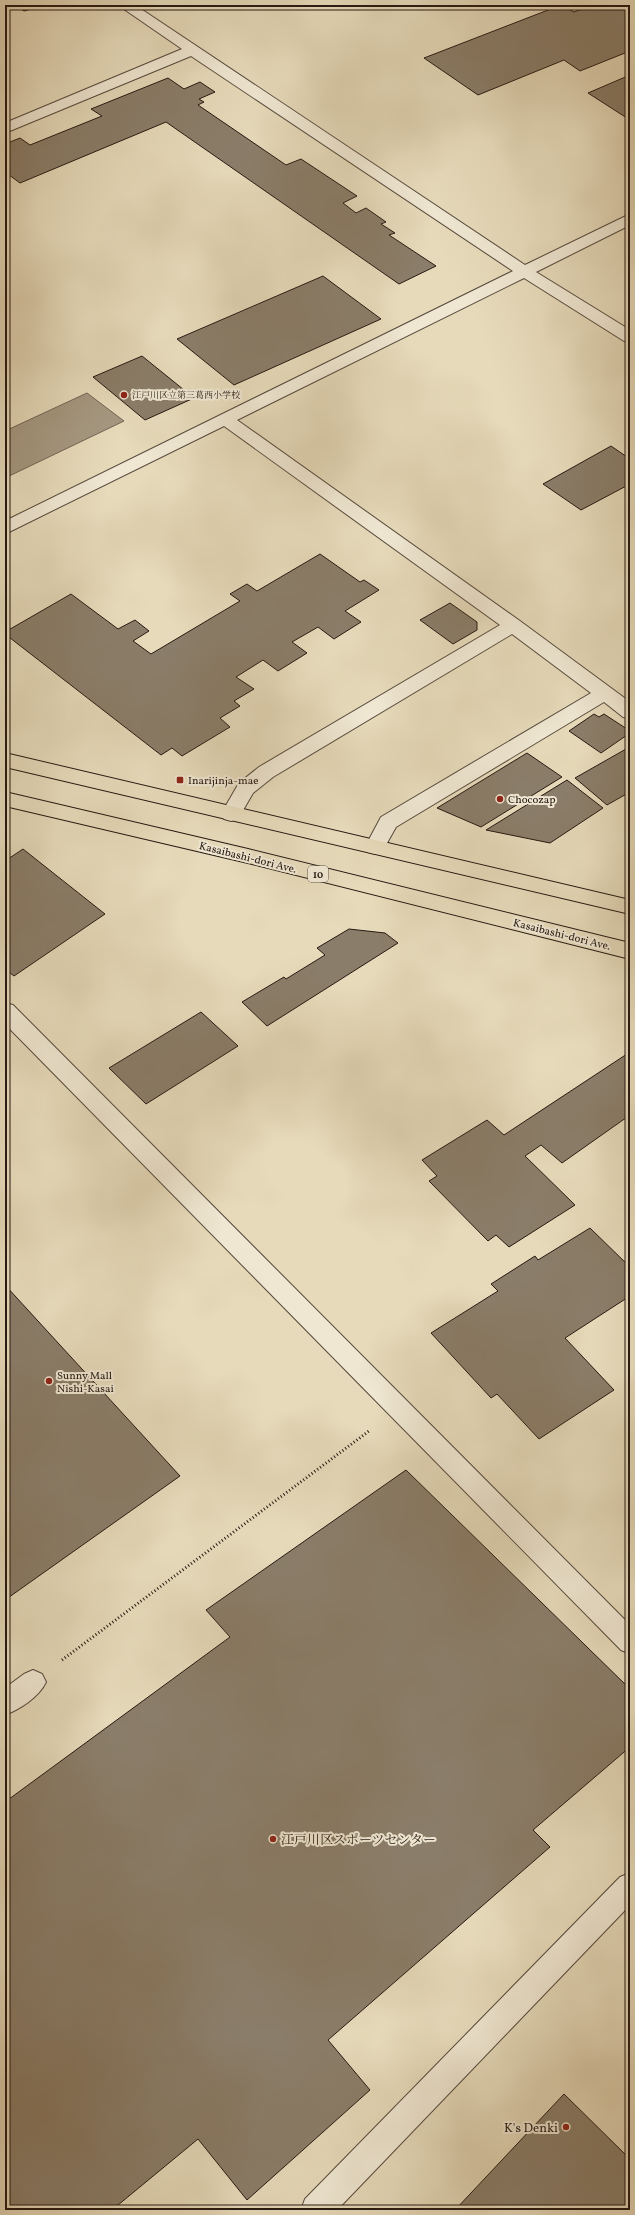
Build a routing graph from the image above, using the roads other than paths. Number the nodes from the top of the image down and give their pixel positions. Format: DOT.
graph roads {
  1 [pos="125,5"];
  2 [pos="193,50"];
  3 [pos="5,128"];
  4 [pos="630,219"];
  5 [pos="524,271"];
  6 [pos="630,337"];
  7 [pos="225,419"];
  8 [pos="5,528"];
  9 [pos="513,625"];
  10 [pos="604,694"];
  11 [pos="630,712"];
  12 [pos="5,760"];
  13 [pos="5,799"];
  14 [pos="231,814"];
  15 [pos="375,847"];
  16 [pos="630,907"];
  17 [pos="630,951"];
  18 [pos="5,1011"];
  19 [pos="630,1642"];
  20 [pos="33,1682"];
  21 [pos="5,1703"];
  22 [pos="630,1886"];
  23 [pos="316,2210"];
  1 -- 2 [label="street"];
  2 -- 3 [label="street"];
  2 -- 5 [label="street"];
  4 -- 5 [label="street"];
  5 -- 6 [label="street"];
  5 -- 7 [label="street"];
  7 -- 8 [label="street"];
  7 -- 9 [label="street"];
  9 -- 10 [label="street"];
  9 -- 14 [label="street"];
  10 -- 11 [label="street"];
  10 -- 15 [label="street"];
  12 -- 14 [label="main road"];
  13 -- 17 [label="main road, Kasaibashi-dori Ave. / 10"];
  14 -- 15 [label="main road"];
  15 -- 16 [label="main road"];
  18 -- 19 [label="street"];
  20 -- 21 [label="street"];
  22 -- 23 [label="street"];
}
